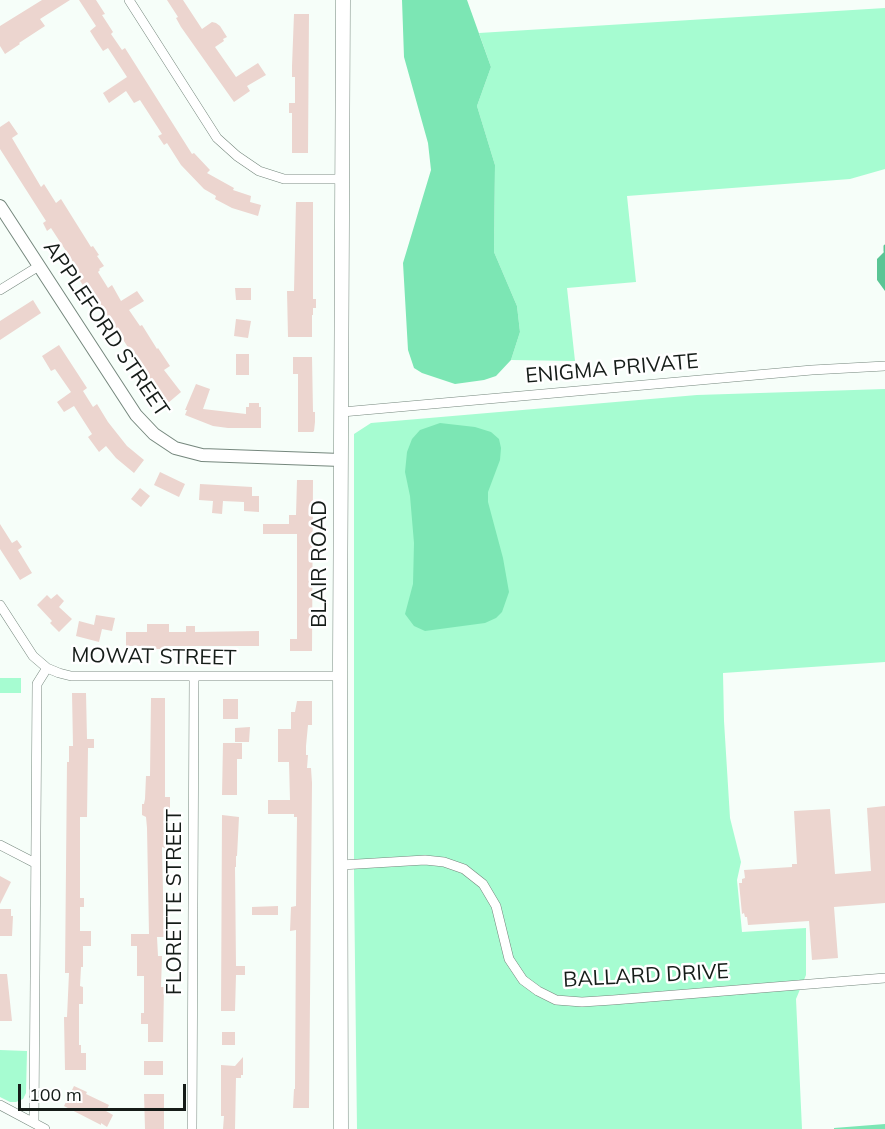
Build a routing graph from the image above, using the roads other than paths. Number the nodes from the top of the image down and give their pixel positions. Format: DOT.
graph roads {
  1 [pos="129,0"];
  2 [pos="343,0"];
  3 [pos="343,179"];
  4 [pos="0,206"];
  5 [pos="39,266"];
  6 [pos="0,290"];
  7 [pos="885,366"];
  8 [pos="342,412"];
  9 [pos="341,460"];
  10 [pos="0,605"];
  11 [pos="47,668"];
  12 [pos="194,676"];
  13 [pos="340,676"];
  14 [pos="0,845"];
  15 [pos="35,863"];
  16 [pos="341,865"];
  17 [pos="885,978"];
  18 [pos="0,1105"];
  19 [pos="34,1123"];
  20 [pos="45,1129"];
  21 [pos="192,1129"];
  22 [pos="341,1129"];
  1 -- 3 [label="street"];
  2 -- 3 [label="main road, BLAIR ROAD"];
  3 -- 8 [label="main road, BLAIR ROAD"];
  4 -- 5 [label="street, APPLEFORD STREET"];
  5 -- 6 [label="street"];
  5 -- 9 [label="street, APPLEFORD STREET"];
  7 -- 8 [label="street, ENIGMA PRIVATE"];
  8 -- 9 [label="main road, BLAIR ROAD"];
  9 -- 13 [label="main road, BLAIR ROAD"];
  10 -- 11 [label="street, MOWAT STREET"];
  11 -- 12 [label="street, MOWAT STREET"];
  11 -- 15 [label="street"];
  12 -- 13 [label="street, MOWAT STREET"];
  12 -- 21 [label="street, FLORETTE STREET"];
  13 -- 16 [label="main road, BLAIR ROAD"];
  14 -- 15 [label="street"];
  15 -- 19 [label="street"];
  16 -- 17 [label="street, BALLARD DRIVE"];
  16 -- 22 [label="main road, BLAIR ROAD"];
  18 -- 19 [label="street"];
  19 -- 20 [label="street"];
}
